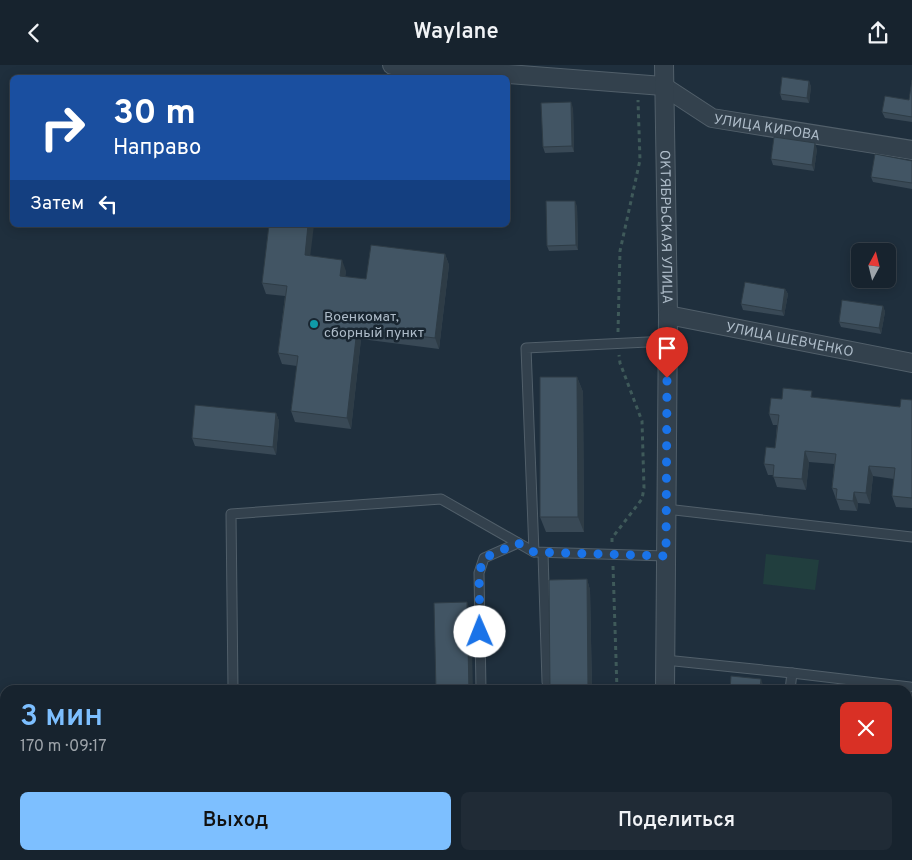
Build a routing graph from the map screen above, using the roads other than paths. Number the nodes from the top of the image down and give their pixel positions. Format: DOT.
graph roads {
  1 [pos="392,65"];
  2 [pos="664,65"];
  3 [pos="663,85"];
  4 [pos="912,149"];
  5 [pos="668,315"];
  6 [pos="668,341"];
  7 [pos="912,363"];
  8 [pos="666,509"];
  9 [pos="912,537"];
  10 [pos="518,543"];
  11 [pos="538,553"];
  12 [pos="666,556"];
  13 [pos="665,660"];
  14 [pos="792,673"];
  15 [pos="547,683"];
  16 [pos="233,685"];
  17 [pos="481,685"];
  18 [pos="665,685"];
  19 [pos="791,685"];
  20 [pos="893,685"];
  1 -- 3 [label="street"];
  2 -- 3 [label="street, ОКТЯБРЬСКАЯ УЛИЦА"];
  3 -- 4 [label="street, УЛИЦА КИРОВА"];
  3 -- 5 [label="street, ОКТЯБРЬСКАЯ УЛИЦА"];
  5 -- 6 [label="street, ОКТЯБРЬСКАЯ УЛИЦА"];
  5 -- 7 [label="street, УЛИЦА ШЕВЧЕНКО"];
  6 -- 8 [label="street, ОКТЯБРЬСКАЯ УЛИЦА"];
  6 -- 11 [label="lane"];
  8 -- 9 [label="lane"];
  8 -- 12 [label="street, ОКТЯБРЬСКАЯ УЛИЦА"];
  10 -- 11 [label="lane"];
  10 -- 16 [label="lane"];
  10 -- 17 [label="lane"];
  11 -- 12 [label="lane"];
  11 -- 15 [label="lane"];
  12 -- 13 [label="street, ОКТЯБРЬСКАЯ УЛИЦА"];
  13 -- 14 [label="lane"];
  13 -- 18 [label="street, ОКТЯБРЬСКАЯ УЛИЦА"];
  14 -- 19 [label="lane"];
  14 -- 20 [label="lane"];
}
